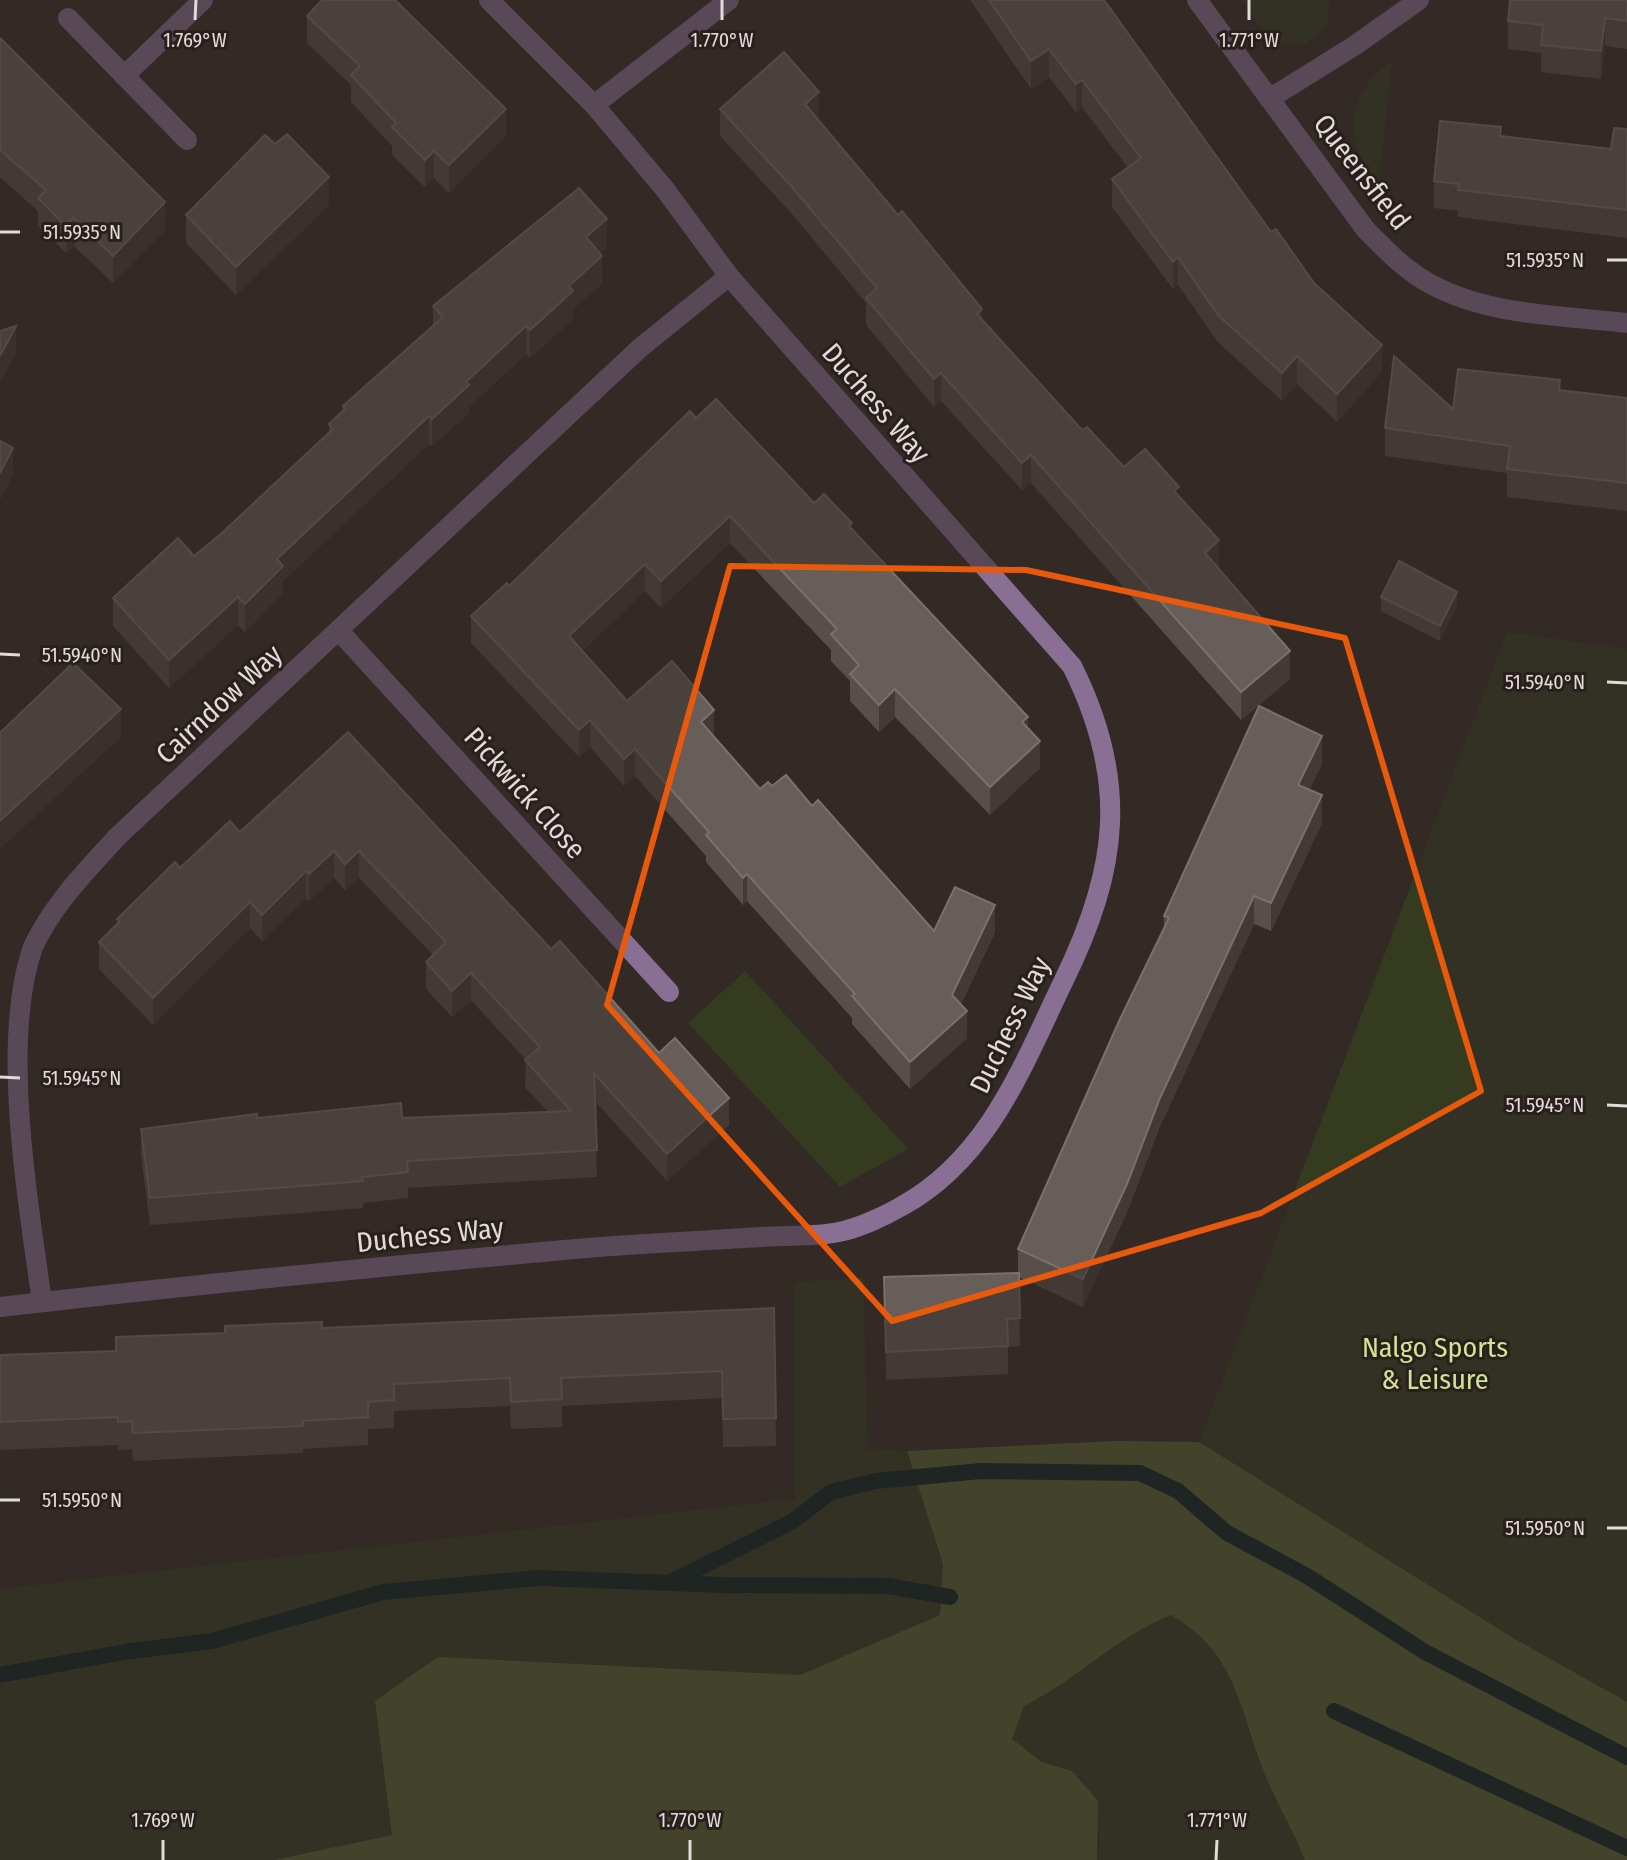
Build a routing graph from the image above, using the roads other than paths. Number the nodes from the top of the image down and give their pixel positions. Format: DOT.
graph roads {
  1 [pos="203,0"];
  2 [pos="489,0"];
  3 [pos="729,0"];
  4 [pos="1197,0"];
  5 [pos="1419,0"];
  6 [pos="68,18"];
  7 [pos="124,76"];
  8 [pos="1269,99"];
  9 [pos="594,105"];
  10 [pos="187,140"];
  11 [pos="729,276"];
  12 [pos="1627,323"];
  13 [pos="339,631"];
  14 [pos="669,992"];
  15 [pos="42,1302"];
  16 [pos="0,1307"];
  1 -- 7 [label="street"];
  2 -- 9 [label="street, Duchess Way"];
  3 -- 9 [label="street"];
  4 -- 8 [label="street, Queensfield"];
  5 -- 8 [label="street"];
  6 -- 7 [label="street"];
  7 -- 10 [label="street"];
  8 -- 12 [label="street, Queensfield"];
  9 -- 11 [label="street, Duchess Way"];
  11 -- 13 [label="street, Cairndow Way"];
  11 -- 15 [label="street, Duchess Way"];
  13 -- 14 [label="street, Pickwick Close"];
  13 -- 15 [label="street, Cairndow Way"];
  15 -- 16 [label="street, Duchess Way"];
}
